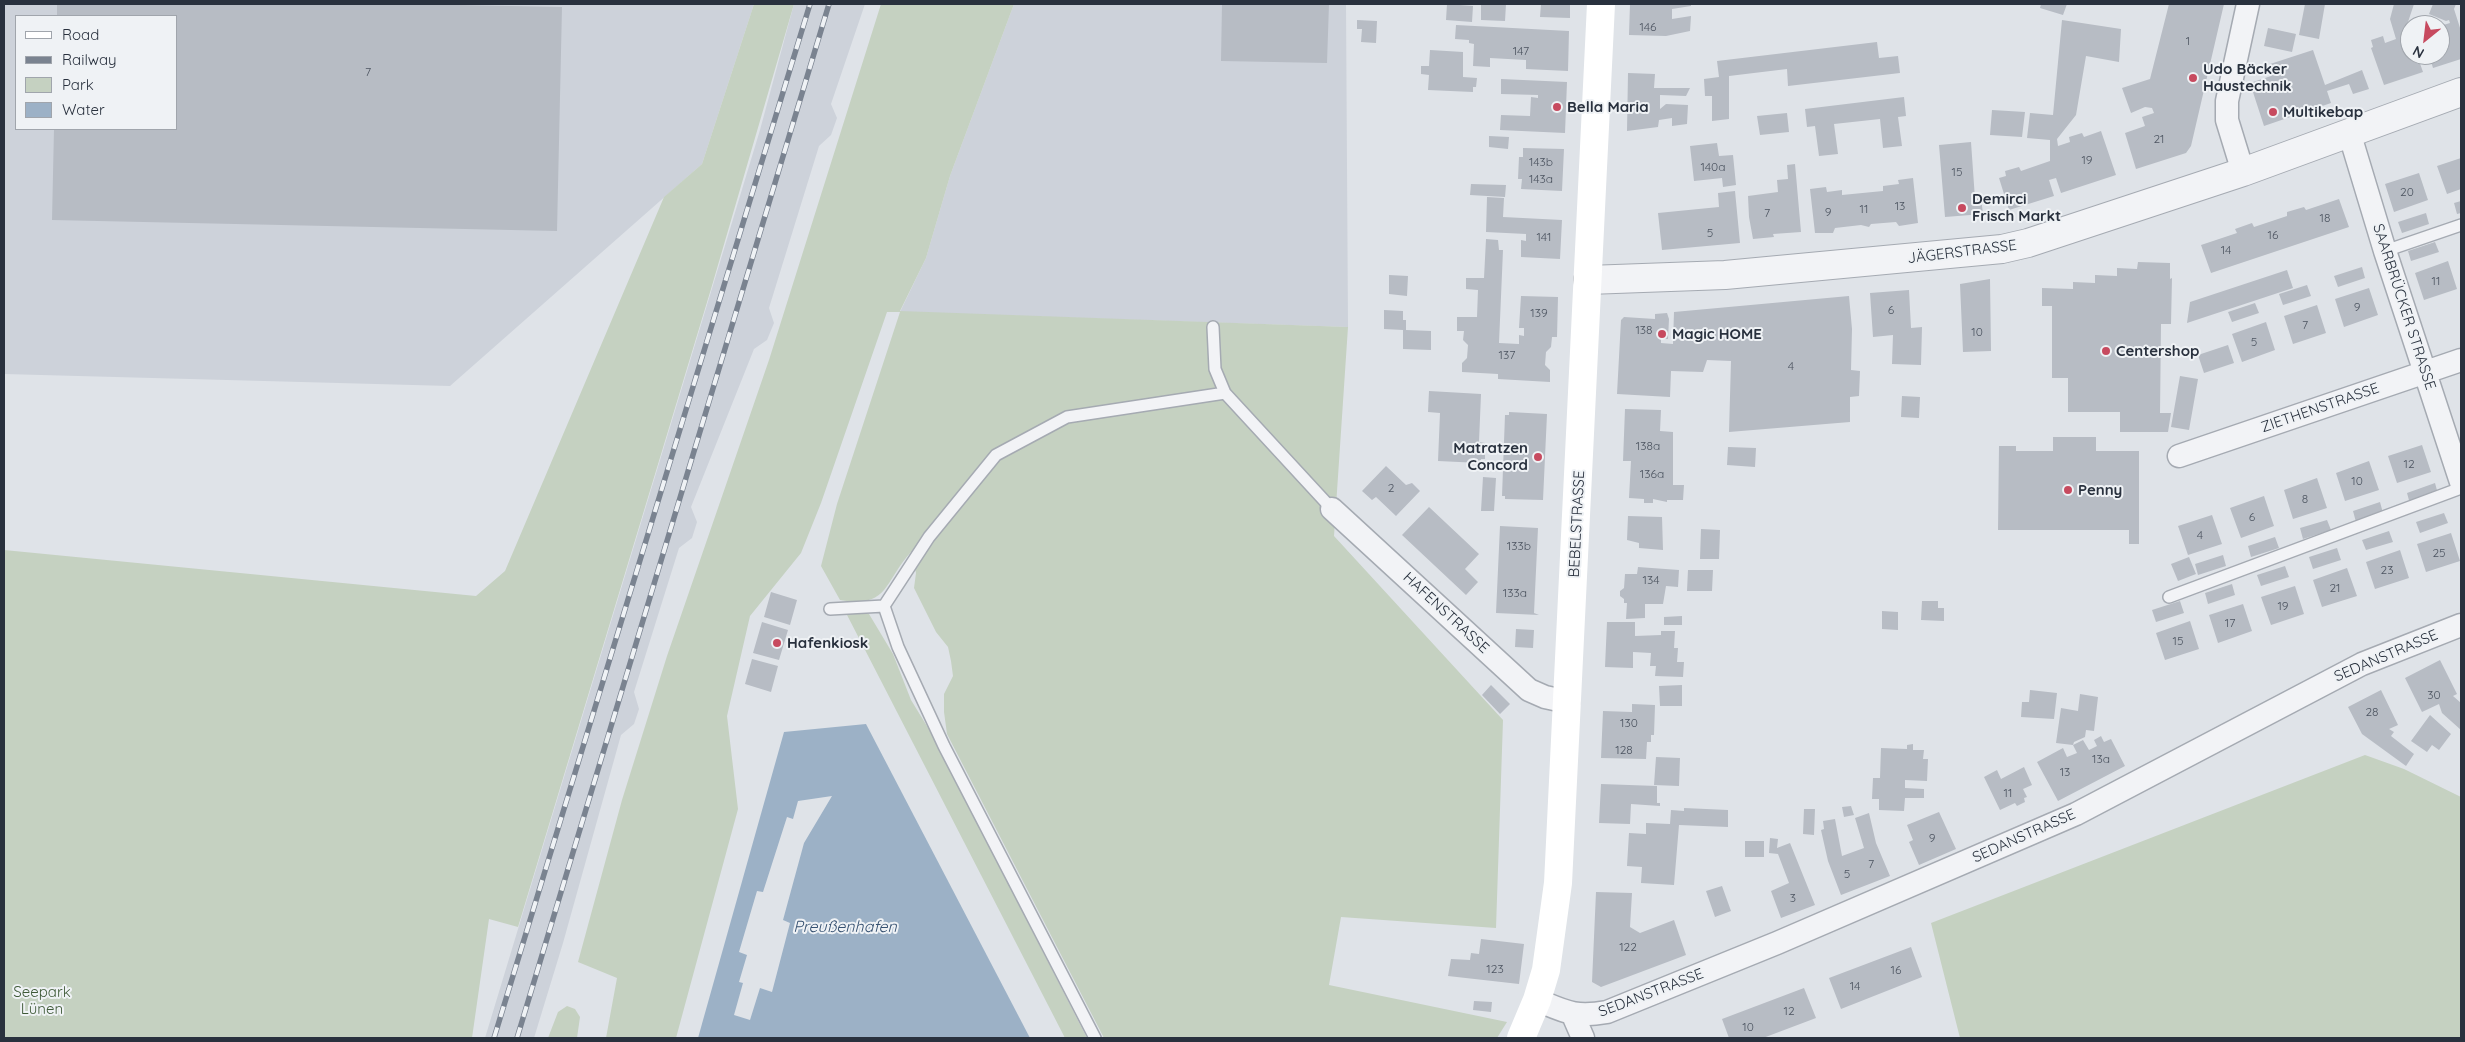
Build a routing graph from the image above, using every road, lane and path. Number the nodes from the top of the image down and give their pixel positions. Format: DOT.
graph roads {
  1 [pos="1601,4"];
  2 [pos="2248,4"];
  3 [pos="2461,92"];
  4 [pos="2349,132"];
  5 [pos="2243,172"];
  6 [pos="2461,225"];
  7 [pos="2385,251"];
  8 [pos="1588,280"];
  9 [pos="1213,327"];
  10 [pos="2461,360"];
  11 [pos="2426,372"];
  12 [pos="1225,393"];
  13 [pos="2180,456"];
  14 [pos="2461,482"];
  15 [pos="2461,488"];
  16 [pos="1332,509"];
  17 [pos="2170,597"];
  18 [pos="884,606"];
  19 [pos="830,608"];
  20 [pos="2461,625"];
  21 [pos="1568,702"];
  22 [pos="1537,1000"];
  23 [pos="1573,1015"];
  24 [pos="1095,1038"];
  25 [pos="1521,1038"];
  26 [pos="1583,1038"];
  1 -- 8 [label="main road, BEBELSTRASSE"];
  2 -- 5 [label="street"];
  3 -- 4 [label="street, JÄGERSTRASSE"];
  4 -- 5 [label="street, JÄGERSTRASSE"];
  4 -- 7 [label="street, SAARBRÜCKER STRASSE"];
  5 -- 8 [label="street, JÄGERSTRASSE"];
  6 -- 7 [label="lane"];
  7 -- 11 [label="street, SAARBRÜCKER STRASSE"];
  8 -- 21 [label="main road, BEBELSTRASSE"];
  9 -- 12 [label="lane"];
  10 -- 11 [label="street, ZIETHENSTRASSE"];
  11 -- 13 [label="street, ZIETHENSTRASSE"];
  11 -- 14 [label="street, SAARBRÜCKER STRASSE"];
  12 -- 16 [label="lane"];
  12 -- 18 [label="lane"];
  15 -- 17 [label="lane"];
  16 -- 21 [label="street, HAFENSTRASSE"];
  18 -- 19 [label="lane"];
  18 -- 24 [label="lane"];
  20 -- 23 [label="street, SEDANSTRASSE"];
  21 -- 22 [label="main road, BEBELSTRASSE"];
  22 -- 23 [label="street, SEDANSTRASSE"];
  22 -- 25 [label="main road, BEBELSTRASSE"];
  23 -- 26 [label="street"];
}
